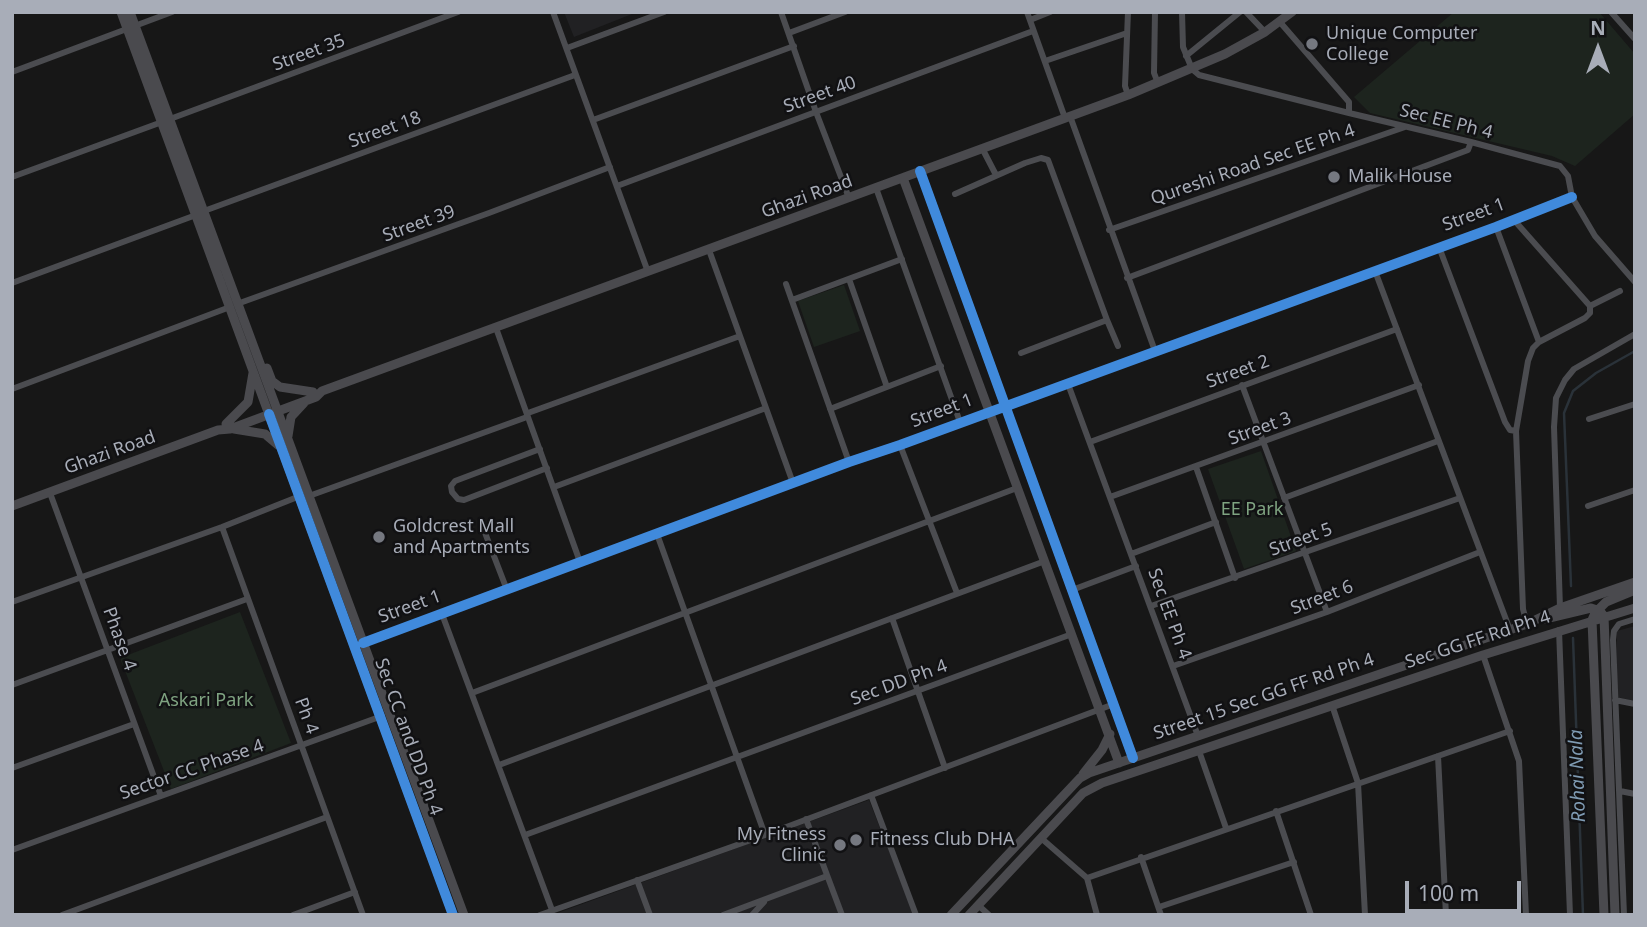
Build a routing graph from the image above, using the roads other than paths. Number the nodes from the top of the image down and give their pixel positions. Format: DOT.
graph roads {
  1 [pos="121,12"];
  2 [pos="130,12"];
  3 [pos="172,12"];
  4 [pos="458,12"];
  5 [pos="553,12"];
  6 [pos="664,12"];
  7 [pos="782,12"];
  8 [pos="845,12"];
  9 [pos="1027,12"];
  10 [pos="1051,12"];
  11 [pos="1128,12"];
  12 [pos="1155,12"];
  13 [pos="1182,12"];
  14 [pos="1240,12"];
  15 [pos="1246,12"];
  16 [pos="1292,12"];
  17 [pos="1611,12"];
  18 [pos="1030,20"];
  19 [pos="1279,21"];
  20 [pos="131,27"];
  21 [pos="1033,31"];
  22 [pos="1265,32"];
  23 [pos="789,33"];
  24 [pos="1127,33"];
  25 [pos="1635,39"];
  26 [pos="794,46"];
  27 [pos="567,48"];
  28 [pos="1186,55"];
  29 [pos="1045,61"];
  30 [pos="1192,69"];
  31 [pos="12,72"];
  32 [pos="575,75"];
  33 [pos="1158,83"];
  34 [pos="1128,95"];
  35 [pos="816,112"];
  36 [pos="1349,114"];
  37 [pos="1068,117"];
  38 [pos="166,120"];
  39 [pos="593,120"];
  40 [pos="1406,126"];
  41 [pos="1471,142"];
  42 [pos="982,148"];
  43 [pos="610,167"];
  44 [pos="920,171"];
  45 [pos="996,175"];
  46 [pos="12,177"];
  47 [pos="903,177"];
  48 [pos="617,186"];
  49 [pos="876,188"];
  50 [pos="954,194"];
  51 [pos="1572,197"];
  52 [pos="849,198"];
  53 [pos="200,213"];
  54 [pos="1514,220"];
  55 [pos="1496,227"];
  56 [pos="1110,230"];
  57 [pos="1439,247"];
  58 [pos="709,250"];
  59 [pos="902,259"];
  60 [pos="1376,271"];
  61 [pos="648,272"];
  62 [pos="1127,278"];
  63 [pos="849,279"];
  64 [pos="12,282"];
  65 [pos="1635,282"];
  66 [pos="786,284"];
  67 [pos="1620,291"];
  68 [pos="792,300"];
  69 [pos="234,305"];
  70 [pos="1591,306"];
  71 [pos="1107,320"];
  72 [pos="496,328"];
  73 [pos="1397,329"];
  74 [pos="1635,334"];
  75 [pos="740,336"];
  76 [pos="1539,342"];
  77 [pos="1118,346"];
  78 [pos="1155,351"];
  79 [pos="1021,354"];
  80 [pos="256,366"];
  81 [pos="941,366"];
  82 [pos="1068,384"];
  83 [pos="1242,385"];
  84 [pos="1419,385"];
  85 [pos="887,387"];
  86 [pos="12,389"];
  87 [pos="315,394"];
  88 [pos="1635,404"];
  89 [pos="1004,406"];
  90 [pos="766,408"];
  91 [pos="830,409"];
  92 [pos="272,410"];
  93 [pos="989,412"];
  94 [pos="528,415"];
  95 [pos="1589,419"];
  96 [pos="960,422"];
  97 [pos="225,428"];
  98 [pos="1516,431"];
  99 [pos="288,440"];
  100 [pos="1438,441"];
  101 [pos="1090,442"];
  102 [pos="1264,442"];
  103 [pos="900,445"];
  104 [pos="282,449"];
  105 [pos="540,449"];
  106 [pos="849,462"];
  107 [pos="1196,467"];
  108 [pos="547,468"];
  109 [pos="793,483"];
  110 [pos="554,487"];
  111 [pos="1017,488"];
  112 [pos="1635,490"];
  113 [pos="50,493"];
  114 [pos="305,496"];
  115 [pos="1110,497"];
  116 [pos="1284,498"];
  117 [pos="1460,498"];
  118 [pos="12,506"];
  119 [pos="1588,506"];
  120 [pos="1216,522"];
  121 [pos="930,523"];
  122 [pos="482,526"];
  123 [pos="222,527"];
  124 [pos="657,534"];
  125 [pos="1480,552"];
  126 [pos="1132,554"];
  127 [pos="1304,554"];
  128 [pos="1045,561"];
  129 [pos="580,562"];
  130 [pos="1136,566"];
  131 [pos="81,576"];
  132 [pos="1235,578"];
  133 [pos="1635,582"];
  134 [pos="507,590"];
  135 [pos="1072,590"];
  136 [pos="1635,590"];
  137 [pos="957,593"];
  138 [pos="247,599"];
  139 [pos="12,602"];
  140 [pos="1151,607"];
  141 [pos="1560,608"];
  142 [pos="1635,608"];
  143 [pos="683,612"];
  144 [pos="1326,612"];
  145 [pos="1601,613"];
  146 [pos="442,614"];
  147 [pos="892,618"];
  148 [pos="1541,619"];
  149 [pos="1635,619"];
  150 [pos="1592,620"];
  151 [pos="1527,624"];
  152 [pos="1510,630"];
  153 [pos="1559,630"];
  154 [pos="1072,634"];
  155 [pos="363,643"];
  156 [pos="108,650"];
  157 [pos="1483,655"];
  158 [pos="1173,666"];
  159 [pos="12,685"];
  160 [pos="710,686"];
  161 [pos="918,690"];
  162 [pos="472,693"];
  163 [pos="1615,700"];
  164 [pos="1114,704"];
  165 [pos="1635,704"];
  166 [pos="1332,705"];
  167 [pos="1101,709"];
  168 [pos="382,716"];
  169 [pos="134,724"];
  170 [pos="1510,732"];
  171 [pos="1110,734"];
  172 [pos="1198,736"];
  173 [pos="302,747"];
  174 [pos="1199,751"];
  175 [pos="1438,756"];
  176 [pos="736,758"];
  177 [pos="1133,758"];
  178 [pos="1119,762"];
  179 [pos="499,765"];
  180 [pos="12,768"];
  181 [pos="945,768"];
  182 [pos="1080,778"];
  183 [pos="1358,783"];
  184 [pos="1620,791"];
  185 [pos="1635,794"];
  186 [pos="871,795"];
  187 [pos="161,796"];
  188 [pos="1276,811"];
  189 [pos="1616,814"];
  190 [pos="327,817"];
  191 [pos="806,820"];
  192 [pos="1226,828"];
  193 [pos="525,835"];
  194 [pos="765,835"];
  195 [pos="1041,838"];
  196 [pos="12,850"];
  197 [pos="1141,857"];
  198 [pos="1294,862"];
  199 [pos="827,876"];
  200 [pos="1087,878"];
  201 [pos="637,880"];
  202 [pos="355,892"];
  203 [pos="765,901"];
  204 [pos="978,905"];
  205 [pos="552,910"];
  206 [pos="1160,911"];
  207 [pos="840,913"];
  208 [pos="62,915"];
  209 [pos="293,915"];
  210 [pos="363,915"];
  211 [pos="453,915"];
  212 [pos="464,915"];
  213 [pos="540,915"];
  214 [pos="650,915"];
  215 [pos="723,915"];
  216 [pos="752,915"];
  217 [pos="916,915"];
  218 [pos="951,915"];
  219 [pos="969,915"];
  220 [pos="989,915"];
  221 [pos="1097,915"];
  222 [pos="1311,915"];
  223 [pos="1365,915"];
  224 [pos="1446,915"];
  225 [pos="1526,915"];
  226 [pos="1570,915"];
  227 [pos="1604,915"];
  228 [pos="1615,915"];
  229 [pos="1624,915"];
  1 -- 20 [label="main road"];
  2 -- 20 [label="main road"];
  3 -- 20 [label="street"];
  4 -- 38 [label="street, Street 35"];
  5 -- 27 [label="street"];
  6 -- 27 [label="street"];
  7 -- 23 [label="street"];
  8 -- 23 [label="street"];
  9 -- 18 [label="street"];
  10 -- 18 [label="street"];
  11 -- 24 [label="street"];
  12 -- 33 [label="street"];
  13 -- 28 [label="street"];
  14 -- 28 [label="street"];
  15 -- 22 [label="street"];
  16 -- 19 [label="main road, Ghazi Road"];
  17 -- 25 [label="street"];
  18 -- 21 [label="street"];
  19 -- 22 [label="main road, Ghazi Road"];
  19 -- 36 [label="street"];
  20 -- 31 [label="street"];
  20 -- 38 [label="main road"];
  21 -- 29 [label="street"];
  21 -- 35 [label="street, Street 40"];
  22 -- 30 [label="main road, Ghazi Road"];
  23 -- 26 [label="street"];
  24 -- 29 [label="street"];
  24 -- 34 [label="street"];
  26 -- 35 [label="street"];
  26 -- 39 [label="street"];
  27 -- 32 [label="street"];
  28 -- 30 [label="street"];
  29 -- 37 [label="street"];
  30 -- 33 [label="main road, Ghazi Road"];
  30 -- 36 [label="street, Sec EE Ph 4"];
  32 -- 39 [label="street"];
  32 -- 53 [label="street, Street 18"];
  33 -- 34 [label="main road, Ghazi Road"];
  34 -- 37 [label="main road, Ghazi Road"];
  35 -- 48 [label="street, Street 40"];
  35 -- 52 [label="street"];
  36 -- 40 [label="street, Sec EE Ph 4"];
  37 -- 42 [label="main road, Ghazi Road"];
  37 -- 56 [label="street"];
  38 -- 46 [label="street, Street 35"];
  38 -- 53 [label="main road"];
  39 -- 43 [label="street"];
  40 -- 41 [label="street, Sec EE Ph 4"];
  40 -- 56 [label="street, Qureshi Road Sec EE Ph 4"];
  41 -- 51 [label="street, Sec EE Ph 4"];
  41 -- 62 [label="street"];
  42 -- 44 [label="main road, Ghazi Road"];
  42 -- 45 [label="street"];
  43 -- 48 [label="street"];
  43 -- 69 [label="street, Street 39"];
  44 -- 47 [label="main road, Ghazi Road"];
  44 -- 89 [label="main road"];
  45 -- 50 [label="street"];
  45 -- 71 [label="street"];
  47 -- 49 [label="main road, Ghazi Road"];
  47 -- 93 [label="main road"];
  48 -- 61 [label="street"];
  49 -- 52 [label="main road, Ghazi Road"];
  49 -- 59 [label="street"];
  51 -- 54 [label="street, Street 1"];
  51 -- 65 [label="street, Sec EE Ph 4"];
  52 -- 58 [label="main road, Ghazi Road"];
  53 -- 64 [label="street, Street 18"];
  53 -- 69 [label="main road"];
  54 -- 55 [label="street, Street 1"];
  54 -- 70 [label="street"];
  55 -- 57 [label="street, Street 1"];
  55 -- 76 [label="street"];
  56 -- 62 [label="street"];
  57 -- 60 [label="street, Street 1"];
  57 -- 98 [label="street"];
  58 -- 61 [label="main road, Ghazi Road"];
  58 -- 75 [label="street"];
  59 -- 63 [label="street"];
  59 -- 81 [label="street"];
  60 -- 73 [label="street"];
  60 -- 78 [label="street, Street 1"];
  61 -- 72 [label="main road, Ghazi Road"];
  62 -- 78 [label="street"];
  63 -- 68 [label="street"];
  63 -- 85 [label="street"];
  66 -- 68 [label="street"];
  67 -- 70 [label="street"];
  68 -- 91 [label="street"];
  69 -- 80 [label="main road"];
  69 -- 86 [label="street, Street 39"];
  70 -- 76 [label="street"];
  71 -- 77 [label="street"];
  71 -- 79 [label="street"];
  72 -- 87 [label="main road, Ghazi Road"];
  72 -- 94 [label="street"];
  73 -- 83 [label="street, Street 2"];
  73 -- 84 [label="street"];
  74 -- 141 [label="street"];
  75 -- 90 [label="street"];
  75 -- 94 [label="street"];
  76 -- 98 [label="street"];
  78 -- 82 [label="street, Street 1"];
  80 -- 87 [label="main road"];
  80 -- 92 [label="main road"];
  80 -- 97 [label="main road"];
  81 -- 85 [label="street"];
  81 -- 96 [label="street"];
  82 -- 89 [label="street, Street 1"];
  82 -- 101 [label="street, Sec EE Ph 4"];
  83 -- 101 [label="street, Street 2"];
  83 -- 102 [label="street"];
  84 -- 100 [label="street"];
  84 -- 102 [label="street, Street 3"];
  85 -- 91 [label="street"];
  87 -- 92 [label="main road, Ghazi Road"];
  87 -- 99 [label="main road"];
  88 -- 95 [label="street"];
  89 -- 93 [label="street, Street 1"];
  89 -- 135 [label="main road"];
  90 -- 109 [label="street"];
  90 -- 110 [label="street"];
  91 -- 106 [label="street"];
  92 -- 97 [label="main road, Ghazi Road"];
  92 -- 99 [label="main road, Sec CC and DD Ph 4"];
  92 -- 104 [label="main road, Sec CC and DD Ph 4"];
  93 -- 96 [label="street, Street 1"];
  93 -- 111 [label="main road"];
  94 -- 105 [label="street"];
  94 -- 114 [label="street"];
  96 -- 103 [label="street, Street 1"];
  97 -- 104 [label="main road"];
  97 -- 113 [label="main road, Ghazi Road"];
  98 -- 151 [label="street"];
  99 -- 114 [label="main road, Sec CC and DD Ph 4"];
  100 -- 116 [label="street"];
  100 -- 117 [label="street"];
  101 -- 115 [label="street, Sec EE Ph 4"];
  102 -- 107 [label="street, Street 3"];
  102 -- 116 [label="street"];
  103 -- 106 [label="street, Street 1"];
  103 -- 121 [label="street"];
  104 -- 114 [label="main road, Sec CC and DD Ph 4"];
  105 -- 108 [label="street"];
  105 -- 108 [label="street"];
  106 -- 109 [label="street, Street 1"];
  107 -- 115 [label="street, Street 3"];
  107 -- 120 [label="street"];
  108 -- 110 [label="street"];
  109 -- 124 [label="street, Street 1"];
  110 -- 129 [label="street"];
  111 -- 121 [label="street"];
  111 -- 128 [label="main road"];
  112 -- 119 [label="street"];
  113 -- 118 [label="main road, Ghazi Road"];
  113 -- 131 [label="street, Phase 4"];
  114 -- 123 [label="street"];
  114 -- 155 [label="main road, Sec CC and DD Ph 4"];
  114 -- 168 [label="main road, Sec CC and DD Ph 4"];
  115 -- 126 [label="street, Sec EE Ph 4"];
  116 -- 127 [label="street"];
  117 -- 125 [label="street"];
  117 -- 127 [label="street, Street 5"];
  120 -- 126 [label="street"];
  120 -- 132 [label="street"];
  121 -- 137 [label="street"];
  121 -- 143 [label="street"];
  122 -- 134 [label="street"];
  123 -- 131 [label="street"];
  123 -- 138 [label="street, Ph 4"];
  124 -- 129 [label="street, Street 1"];
  124 -- 143 [label="street"];
  125 -- 144 [label="street, Street 6"];
  125 -- 152 [label="street"];
  126 -- 130 [label="street, Sec EE Ph 4"];
  127 -- 132 [label="street, Street 5"];
  127 -- 144 [label="street"];
  128 -- 137 [label="street"];
  128 -- 154 [label="main road"];
  129 -- 134 [label="street, Street 1"];
  130 -- 135 [label="street"];
  130 -- 140 [label="street, Sec EE Ph 4"];
  131 -- 139 [label="street"];
  131 -- 156 [label="street, Phase 4"];
  132 -- 140 [label="street, Street 5"];
  133 -- 141 [label="main road, Street 15 Sec GG FF Rd Ph 4"];
  134 -- 146 [label="street, Street 1"];
  135 -- 164 [label="main road"];
  136 -- 145 [label="main road"];
  137 -- 147 [label="street"];
  138 -- 156 [label="street"];
  138 -- 173 [label="street, Ph 4"];
  140 -- 158 [label="street, Sec EE Ph 4"];
  141 -- 148 [label="main road, Street 15 Sec GG FF Rd Ph 4"];
  142 -- 145 [label="main road"];
  143 -- 160 [label="street"];
  143 -- 162 [label="street"];
  144 -- 158 [label="street, Street 6"];
  145 -- 148 [label="main road"];
  145 -- 150 [label="main road, Sec GG FF Rd Ph 4"];
  145 -- 189 [label="main road"];
  146 -- 155 [label="street, Street 1"];
  146 -- 162 [label="street"];
  147 -- 160 [label="street"];
  147 -- 161 [label="street"];
  148 -- 151 [label="main road, Street 15 Sec GG FF Rd Ph 4"];
  149 -- 163 [label="street"];
  150 -- 153 [label="main road, Sec GG FF Rd Ph 4"];
  150 -- 227 [label="main road"];
  151 -- 152 [label="main road, Street 15 Sec GG FF Rd Ph 4"];
  152 -- 172 [label="main road, Street 15 Sec GG FF Rd Ph 4"];
  153 -- 157 [label="main road, Sec GG FF Rd Ph 4"];
  153 -- 226 [label="street"];
  154 -- 161 [label="street, Sec DD Ph 4"];
  154 -- 167 [label="main road"];
  155 -- 212 [label="main road, Sec CC and DD Ph 4"];
  156 -- 159 [label="street"];
  156 -- 169 [label="street, Phase 4"];
  157 -- 166 [label="main road, Sec GG FF Rd Ph 4"];
  157 -- 170 [label="street"];
  158 -- 172 [label="street, Sec EE Ph 4"];
  160 -- 176 [label="street"];
  160 -- 179 [label="street"];
  161 -- 176 [label="street, Sec DD Ph 4"];
  161 -- 181 [label="street"];
  162 -- 179 [label="street"];
  163 -- 165 [label="street"];
  163 -- 184 [label="street"];
  164 -- 167 [label="street"];
  164 -- 177 [label="main road"];
  166 -- 174 [label="main road, Sec GG FF Rd Ph 4"];
  166 -- 183 [label="street"];
  167 -- 171 [label="main road"];
  167 -- 181 [label="street"];
  168 -- 173 [label="street, Sector CC Phase 4"];
  168 -- 211 [label="main road, Sec CC and DD Ph 4"];
  169 -- 180 [label="street"];
  169 -- 187 [label="street, Phase 4"];
  170 -- 175 [label="street"];
  170 -- 225 [label="street"];
  171 -- 178 [label="main road"];
  171 -- 182 [label="main road"];
  172 -- 177 [label="main road, Street 15 Sec GG FF Rd Ph 4"];
  173 -- 187 [label="street, Sector CC Phase 4"];
  173 -- 190 [label="street, Ph 4"];
  174 -- 192 [label="street"];
  174 -- 195 [label="main road, Sec GG FF Rd Ph 4"];
  175 -- 183 [label="street"];
  175 -- 224 [label="street"];
  176 -- 193 [label="street, Sec DD Ph 4"];
  176 -- 194 [label="street"];
  177 -- 178 [label="main road, Street 15 Sec GG FF Rd Ph 4"];
  178 -- 182 [label="main road, Street 15 Sec GG FF Rd Ph 4"];
  179 -- 193 [label="street"];
  181 -- 186 [label="street"];
  182 -- 218 [label="main road, Street 15 Sec GG FF Rd Ph 4"];
  183 -- 188 [label="street"];
  183 -- 223 [label="street"];
  184 -- 185 [label="street"];
  184 -- 189 [label="street"];
  186 -- 191 [label="street"];
  186 -- 217 [label="street"];
  187 -- 196 [label="street, Sector CC Phase 4"];
  188 -- 192 [label="street"];
  188 -- 198 [label="street"];
  189 -- 228 [label="main road"];
  189 -- 229 [label="street"];
  190 -- 202 [label="street, Ph 4"];
  190 -- 208 [label="street"];
  191 -- 194 [label="street"];
  191 -- 199 [label="street"];
  192 -- 197 [label="street"];
  193 -- 205 [label="street"];
  194 -- 201 [label="street"];
  195 -- 200 [label="street"];
  195 -- 204 [label="main road, Sec GG FF Rd Ph 4"];
  197 -- 200 [label="street"];
  197 -- 206 [label="street"];
  198 -- 206 [label="street"];
  198 -- 222 [label="street"];
  199 -- 203 [label="street"];
  199 -- 207 [label="street"];
  200 -- 221 [label="street"];
  201 -- 205 [label="street"];
  201 -- 214 [label="street"];
  202 -- 209 [label="street"];
  202 -- 210 [label="street, Ph 4"];
  203 -- 215 [label="street"];
  203 -- 216 [label="street"];
  204 -- 219 [label="main road, Sec GG FF Rd Ph 4"];
  204 -- 220 [label="street"];
  205 -- 213 [label="street"];
}
